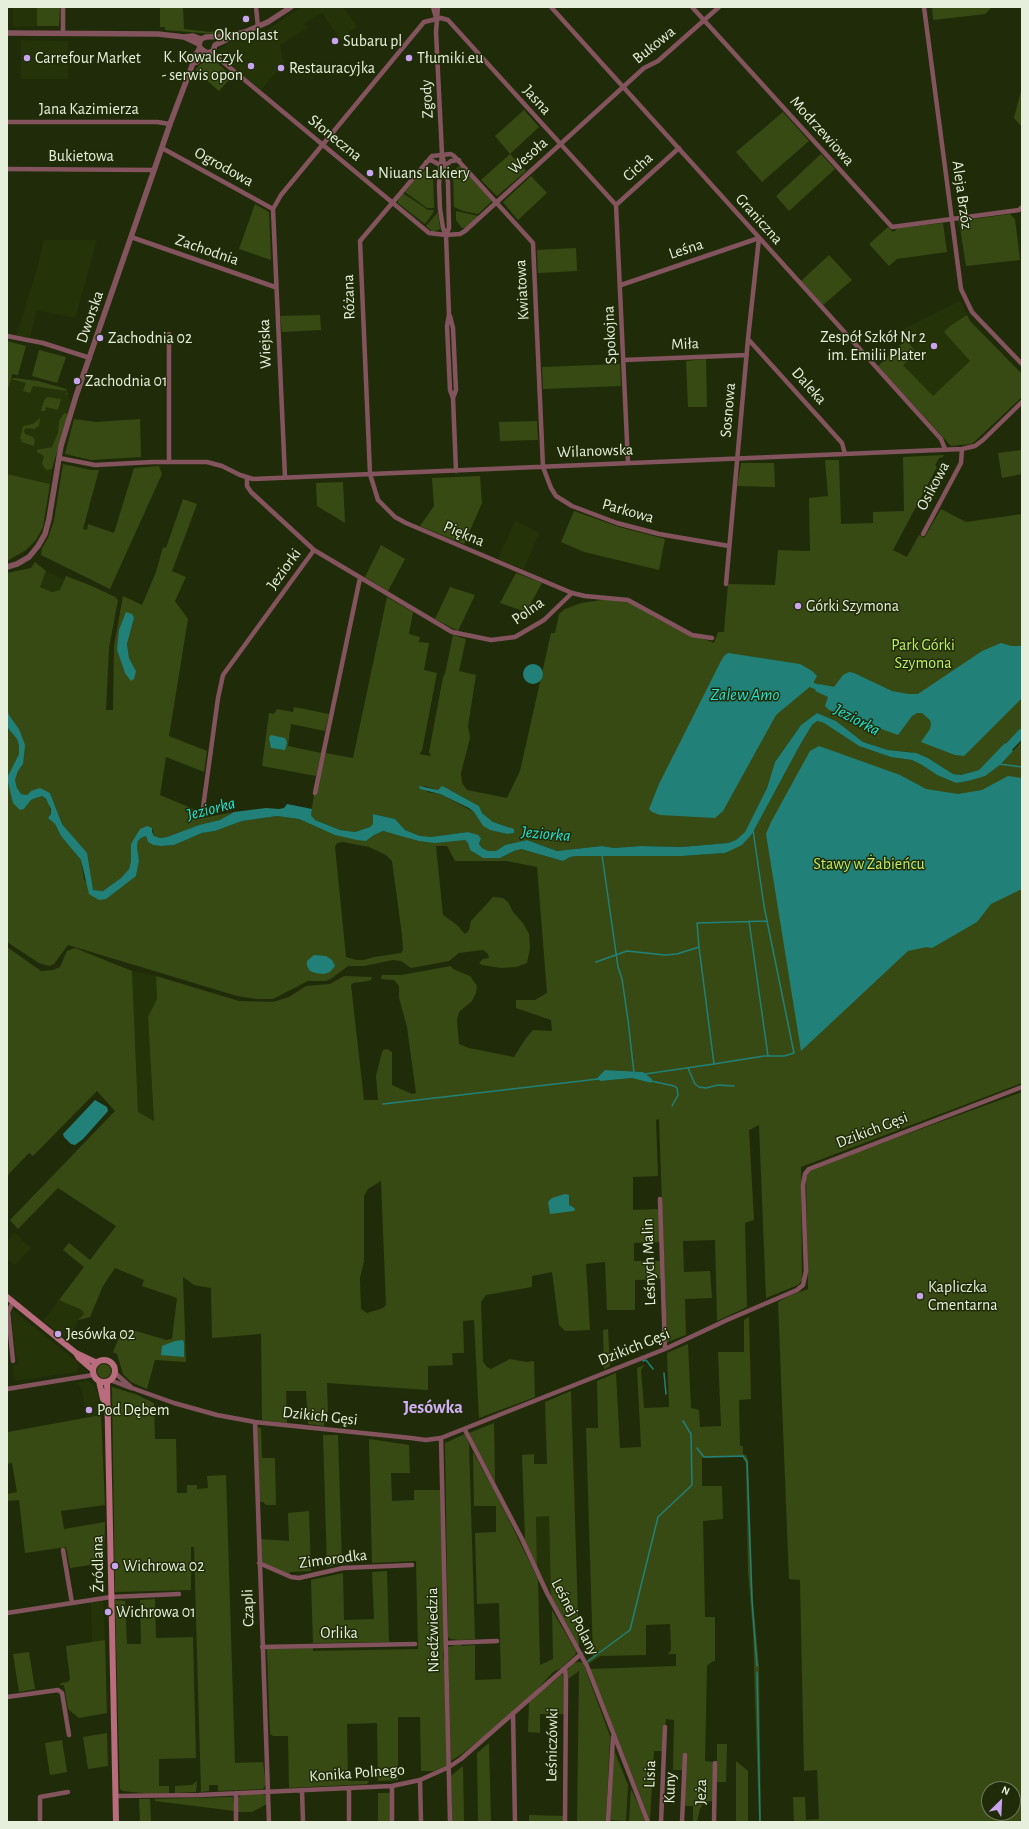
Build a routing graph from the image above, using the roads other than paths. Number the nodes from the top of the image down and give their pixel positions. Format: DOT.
graph roads {
  1 [pos="63,7"];
  2 [pos="256,7"];
  3 [pos="292,7"];
  4 [pos="433,7"];
  5 [pos="438,7"];
  6 [pos="551,7"];
  7 [pos="692,7"];
  8 [pos="719,7"];
  9 [pos="924,7"];
  10 [pos="436,18"];
  11 [pos="704,20"];
  12 [pos="258,27"];
  13 [pos="62,32"];
  14 [pos="7,33"];
  15 [pos="228,36"];
  16 [pos="211,38"];
  17 [pos="200,44"];
  18 [pos="215,45"];
  19 [pos="208,52"];
  20 [pos="193,63"];
  21 [pos="624,88"];
  22 [pos="7,122"];
  23 [pos="170,124"];
  24 [pos="322,145"];
  25 [pos="560,145"];
  26 [pos="162,148"];
  27 [pos="679,148"];
  28 [pos="442,154"];
  29 [pos="459,160"];
  30 [pos="425,163"];
  31 [pos="440,165"];
  32 [pos="446,165"];
  33 [pos="7,169"];
  34 [pos="154,170"];
  35 [pos="392,202"];
  36 [pos="497,202"];
  37 [pos="616,205"];
  38 [pos="1022,207"];
  39 [pos="273,209"];
  40 [pos="952,218"];
  41 [pos="446,235"];
  42 [pos="131,237"];
  43 [pos="759,238"];
  44 [pos="621,285"];
  45 [pos="275,287"];
  46 [pos="170,334"];
  47 [pos="7,336"];
  48 [pos="748,339"];
  49 [pos="746,355"];
  50 [pos="90,358"];
  51 [pos="624,360"];
  52 [pos="1022,364"];
  53 [pos="1022,402"];
  54 [pos="945,449"];
  55 [pos="962,449"];
  56 [pos="845,454"];
  57 [pos="59,458"];
  58 [pos="737,459"];
  59 [pos="169,462"];
  60 [pos="628,463"];
  61 [pos="543,467"];
  62 [pos="456,471"];
  63 [pos="370,474"];
  64 [pos="285,477"];
  65 [pos="247,478"];
  66 [pos="923,534"];
  67 [pos="729,546"];
  68 [pos="314,550"];
  69 [pos="7,567"];
  70 [pos="360,578"];
  71 [pos="726,584"];
  72 [pos="572,593"];
  73 [pos="712,638"];
  74 [pos="315,793"];
  75 [pos="203,808"];
  76 [pos="1022,1087"];
  77 [pos="660,1198"];
  78 [pos="7,1297"];
  79 [pos="13,1302"];
  80 [pos="664,1349"];
  81 [pos="76,1353"];
  82 [pos="13,1361"];
  83 [pos="97,1363"];
  84 [pos="93,1372"];
  85 [pos="115,1373"];
  86 [pos="99,1381"];
  87 [pos="108,1381"];
  88 [pos="132,1388"];
  89 [pos="7,1389"];
  90 [pos="106,1402"];
  91 [pos="254,1422"];
  92 [pos="465,1430"];
  93 [pos="442,1438"];
  94 [pos="63,1550"];
  95 [pos="259,1564"];
  96 [pos="412,1566"];
  97 [pos="179,1594"];
  98 [pos="111,1597"];
  99 [pos="72,1603"];
  100 [pos="7,1613"];
  101 [pos="497,1641"];
  102 [pos="446,1642"];
  103 [pos="415,1644"];
  104 [pos="262,1647"];
  105 [pos="581,1654"];
  106 [pos="564,1668"];
  107 [pos="7,1697"];
  108 [pos="513,1713"];
  109 [pos="664,1727"];
  110 [pos="69,1735"];
  111 [pos="613,1735"];
  112 [pos="685,1755"];
  113 [pos="715,1763"];
  114 [pos="449,1767"];
  115 [pos="420,1780"];
  116 [pos="392,1786"];
  117 [pos="349,1788"];
  118 [pos="302,1790"];
  119 [pos="68,1792"];
  120 [pos="268,1792"];
  121 [pos="236,1793"];
  122 [pos="115,1796"];
  123 [pos="40,1822"];
  124 [pos="116,1822"];
  125 [pos="236,1822"];
  126 [pos="269,1822"];
  127 [pos="302,1822"];
  128 [pos="349,1822"];
  129 [pos="392,1822"];
  130 [pos="421,1822"];
  131 [pos="450,1822"];
  132 [pos="515,1822"];
  133 [pos="565,1822"];
  134 [pos="608,1822"];
  135 [pos="648,1822"];
  136 [pos="661,1822"];
  137 [pos="682,1822"];
  138 [pos="714,1822"];
  1 -- 13 [label="street"];
  2 -- 12 [label="street"];
  3 -- 12 [label="street"];
  4 -- 10 [label="street, Zgody"];
  5 -- 10 [label="street, Zgody"];
  6 -- 21 [label="street, Graniczna"];
  7 -- 11 [label="street, Modrzewiowa"];
  8 -- 11 [label="street, Bukowa"];
  9 -- 40 [label="street, Aleja Brzóz"];
  10 -- 24 [label="street"];
  10 -- 25 [label="street, Jasna"];
  10 -- 28 [label="street, Zgody"];
  11 -- 21 [label="street, Bukowa"];
  11 -- 40 [label="street, Modrzewiowa"];
  12 -- 15 [label="street"];
  13 -- 14 [label="street"];
  13 -- 17 [label="street"];
  15 -- 16 [label="street"];
  15 -- 18 [label="street"];
  16 -- 17 [label="street"];
  16 -- 18 [label="street"];
  17 -- 19 [label="street"];
  17 -- 20 [label="street, Dworska"];
  18 -- 19 [label="street, Dworska"];
  19 -- 20 [label="street, Dworska"];
  19 -- 24 [label="street, Słoneczna"];
  20 -- 23 [label="street, Dworska"];
  21 -- 25 [label="street, Wesoła"];
  21 -- 27 [label="street, Graniczna"];
  22 -- 23 [label="street, Jana Kazimierza"];
  23 -- 26 [label="street, Dworska"];
  24 -- 35 [label="street, Słoneczna"];
  24 -- 39 [label="street"];
  25 -- 36 [label="street, Wesoła"];
  25 -- 37 [label="street, Jasna"];
  26 -- 34 [label="street, Dworska"];
  26 -- 39 [label="street, Ogrodowa"];
  27 -- 37 [label="street, Cicha"];
  27 -- 43 [label="street, Graniczna"];
  28 -- 29 [label="street, Kwiatowa"];
  28 -- 30 [label="street, Różana"];
  28 -- 31 [label="street"];
  28 -- 32 [label="street"];
  29 -- 32 [label="street"];
  29 -- 36 [label="street, Kwiatowa"];
  30 -- 31 [label="street"];
  30 -- 35 [label="street, Różana"];
  31 -- 41 [label="street"];
  32 -- 41 [label="street"];
  33 -- 34 [label="street, Bukietowa"];
  34 -- 42 [label="street, Dworska"];
  35 -- 41 [label="street, Słoneczna"];
  35 -- 63 [label="street, Różana"];
  36 -- 41 [label="street, Wesoła"];
  36 -- 61 [label="street, Kwiatowa"];
  37 -- 44 [label="street, Spokojna"];
  38 -- 40 [label="street"];
  39 -- 45 [label="street, Wiejska"];
  40 -- 52 [label="street, Aleja Brzóz"];
  41 -- 62 [label="street"];
  42 -- 45 [label="street, Zachodnia"];
  42 -- 50 [label="street, Dworska"];
  43 -- 44 [label="street, Leśna"];
  43 -- 48 [label="street, Sosnowa"];
  43 -- 54 [label="street, Graniczna"];
  44 -- 51 [label="street, Spokojna"];
  45 -- 64 [label="street, Wiejska"];
  46 -- 59 [label="street"];
  47 -- 50 [label="street"];
  48 -- 49 [label="street, Sosnowa"];
  48 -- 56 [label="street, Daleka"];
  49 -- 51 [label="street, Miła"];
  49 -- 58 [label="street, Sosnowa"];
  50 -- 57 [label="street, Dworska"];
  51 -- 60 [label="street, Spokojna"];
  53 -- 55 [label="street"];
  54 -- 55 [label="street, Wilanowska"];
  54 -- 56 [label="street, Wilanowska"];
  55 -- 66 [label="street, Osikowa"];
  56 -- 58 [label="street, Wilanowska"];
  57 -- 59 [label="street"];
  57 -- 69 [label="street, Dworska"];
  58 -- 60 [label="street, Wilanowska"];
  58 -- 67 [label="street, Sosnowa"];
  59 -- 65 [label="street"];
  60 -- 61 [label="street, Wilanowska"];
  61 -- 62 [label="street, Wilanowska"];
  61 -- 67 [label="street, Parkowa"];
  62 -- 63 [label="street, Wilanowska"];
  63 -- 64 [label="street, Wilanowska"];
  63 -- 72 [label="street, Piękna"];
  64 -- 65 [label="street, Wilanowska"];
  65 -- 68 [label="street, Jeziorki"];
  67 -- 71 [label="street, Sosnowa"];
  68 -- 70 [label="street, Polna"];
  68 -- 75 [label="street, Jeziorki"];
  70 -- 72 [label="street, Polna"];
  70 -- 74 [label="street"];
  72 -- 73 [label="street"];
  76 -- 80 [label="street, Dzikich Gęsi"];
  77 -- 80 [label="street, Leśnych Malin"];
  78 -- 79 [label="main road"];
  79 -- 81 [label="main road"];
  79 -- 82 [label="street"];
  80 -- 92 [label="street, Dzikich Gęsi"];
  81 -- 83 [label="main road"];
  81 -- 84 [label="main road"];
  83 -- 84 [label="main road"];
  83 -- 85 [label="main road"];
  84 -- 86 [label="main road"];
  84 -- 89 [label="street"];
  85 -- 87 [label="main road"];
  85 -- 88 [label="street, Dzikich Gęsi"];
  86 -- 87 [label="main road"];
  86 -- 90 [label="main road, Źródlana"];
  87 -- 88 [label="street, Dzikich Gęsi"];
  87 -- 90 [label="main road, Źródlana"];
  88 -- 91 [label="street, Dzikich Gęsi"];
  90 -- 98 [label="main road, Źródlana"];
  91 -- 93 [label="street, Dzikich Gęsi"];
  91 -- 95 [label="street, Czapli"];
  92 -- 93 [label="street, Dzikich Gęsi"];
  92 -- 105 [label="street, Leśnej Polany"];
  93 -- 102 [label="street, Niedźwiedzia"];
  94 -- 99 [label="street"];
  95 -- 96 [label="street, Zimorodka"];
  95 -- 104 [label="street, Czapli"];
  97 -- 98 [label="street"];
  98 -- 99 [label="street"];
  98 -- 122 [label="main road, Źródlana"];
  99 -- 100 [label="street"];
  101 -- 102 [label="street"];
  102 -- 114 [label="street, Niedźwiedzia"];
  103 -- 104 [label="street, Orlika"];
  104 -- 120 [label="street, Czapli"];
  105 -- 106 [label="street, Konika Polnego"];
  105 -- 111 [label="street, Leśnej Polany"];
  106 -- 108 [label="street, Konika Polnego"];
  106 -- 133 [label="street, Leśniczówki"];
  107 -- 110 [label="street"];
  108 -- 114 [label="street, Konika Polnego"];
  108 -- 132 [label="street"];
  109 -- 136 [label="street, Lisia"];
  111 -- 134 [label="street"];
  111 -- 135 [label="street, Leśnej Polany"];
  112 -- 137 [label="street, Kuny"];
  113 -- 138 [label="street, Jeża"];
  114 -- 115 [label="street, Konika Polnego"];
  114 -- 131 [label="street, Niedźwiedzia"];
  115 -- 116 [label="street, Konika Polnego"];
  115 -- 130 [label="street"];
  116 -- 117 [label="street, Konika Polnego"];
  116 -- 129 [label="street"];
  117 -- 118 [label="street, Konika Polnego"];
  117 -- 128 [label="street"];
  118 -- 120 [label="street, Konika Polnego"];
  118 -- 127 [label="street"];
  119 -- 123 [label="street"];
  120 -- 121 [label="street, Konika Polnego"];
  120 -- 126 [label="street, Czapli"];
  121 -- 122 [label="street, Konika Polnego"];
  121 -- 125 [label="street"];
  122 -- 124 [label="main road, Źródlana"];
}
